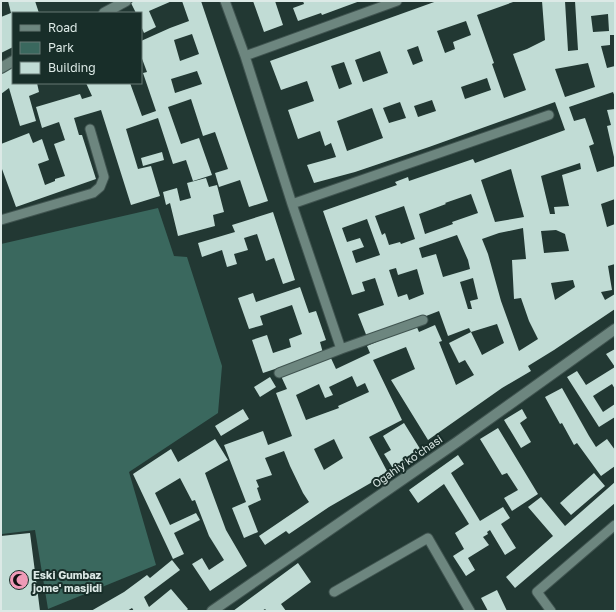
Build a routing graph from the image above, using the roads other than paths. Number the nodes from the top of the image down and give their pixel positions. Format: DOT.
graph roads {
  1 [pos="126,1"];
  2 [pos="225,1"];
  3 [pos="397,1"];
  4 [pos="106,12"];
  5 [pos="245,56"];
  6 [pos="12,62"];
  7 [pos="1,68"];
  8 [pos="549,115"];
  9 [pos="90,129"];
  10 [pos="292,204"];
  11 [pos="1,220"];
  12 [pos="423,320"];
  13 [pos="615,329"];
  14 [pos="341,349"];
  15 [pos="279,373"];
  16 [pos="615,525"];
  17 [pos="334,592"];
  18 [pos="212,611"];
  19 [pos="470,611"];
  20 [pos="551,611"];
  1 -- 4 [label="street"];
  2 -- 5 [label="lane"];
  3 -- 5 [label="lane"];
  5 -- 10 [label="lane"];
  6 -- 7 [label="street"];
  8 -- 10 [label="lane"];
  9 -- 11 [label="lane"];
  10 -- 14 [label="lane"];
  12 -- 14 [label="lane"];
  13 -- 18 [label="street, Ogahiy koʻchasi"];
  14 -- 15 [label="lane"];
  16 -- 20 [label="lane"];
  17 -- 19 [label="lane"];
}
